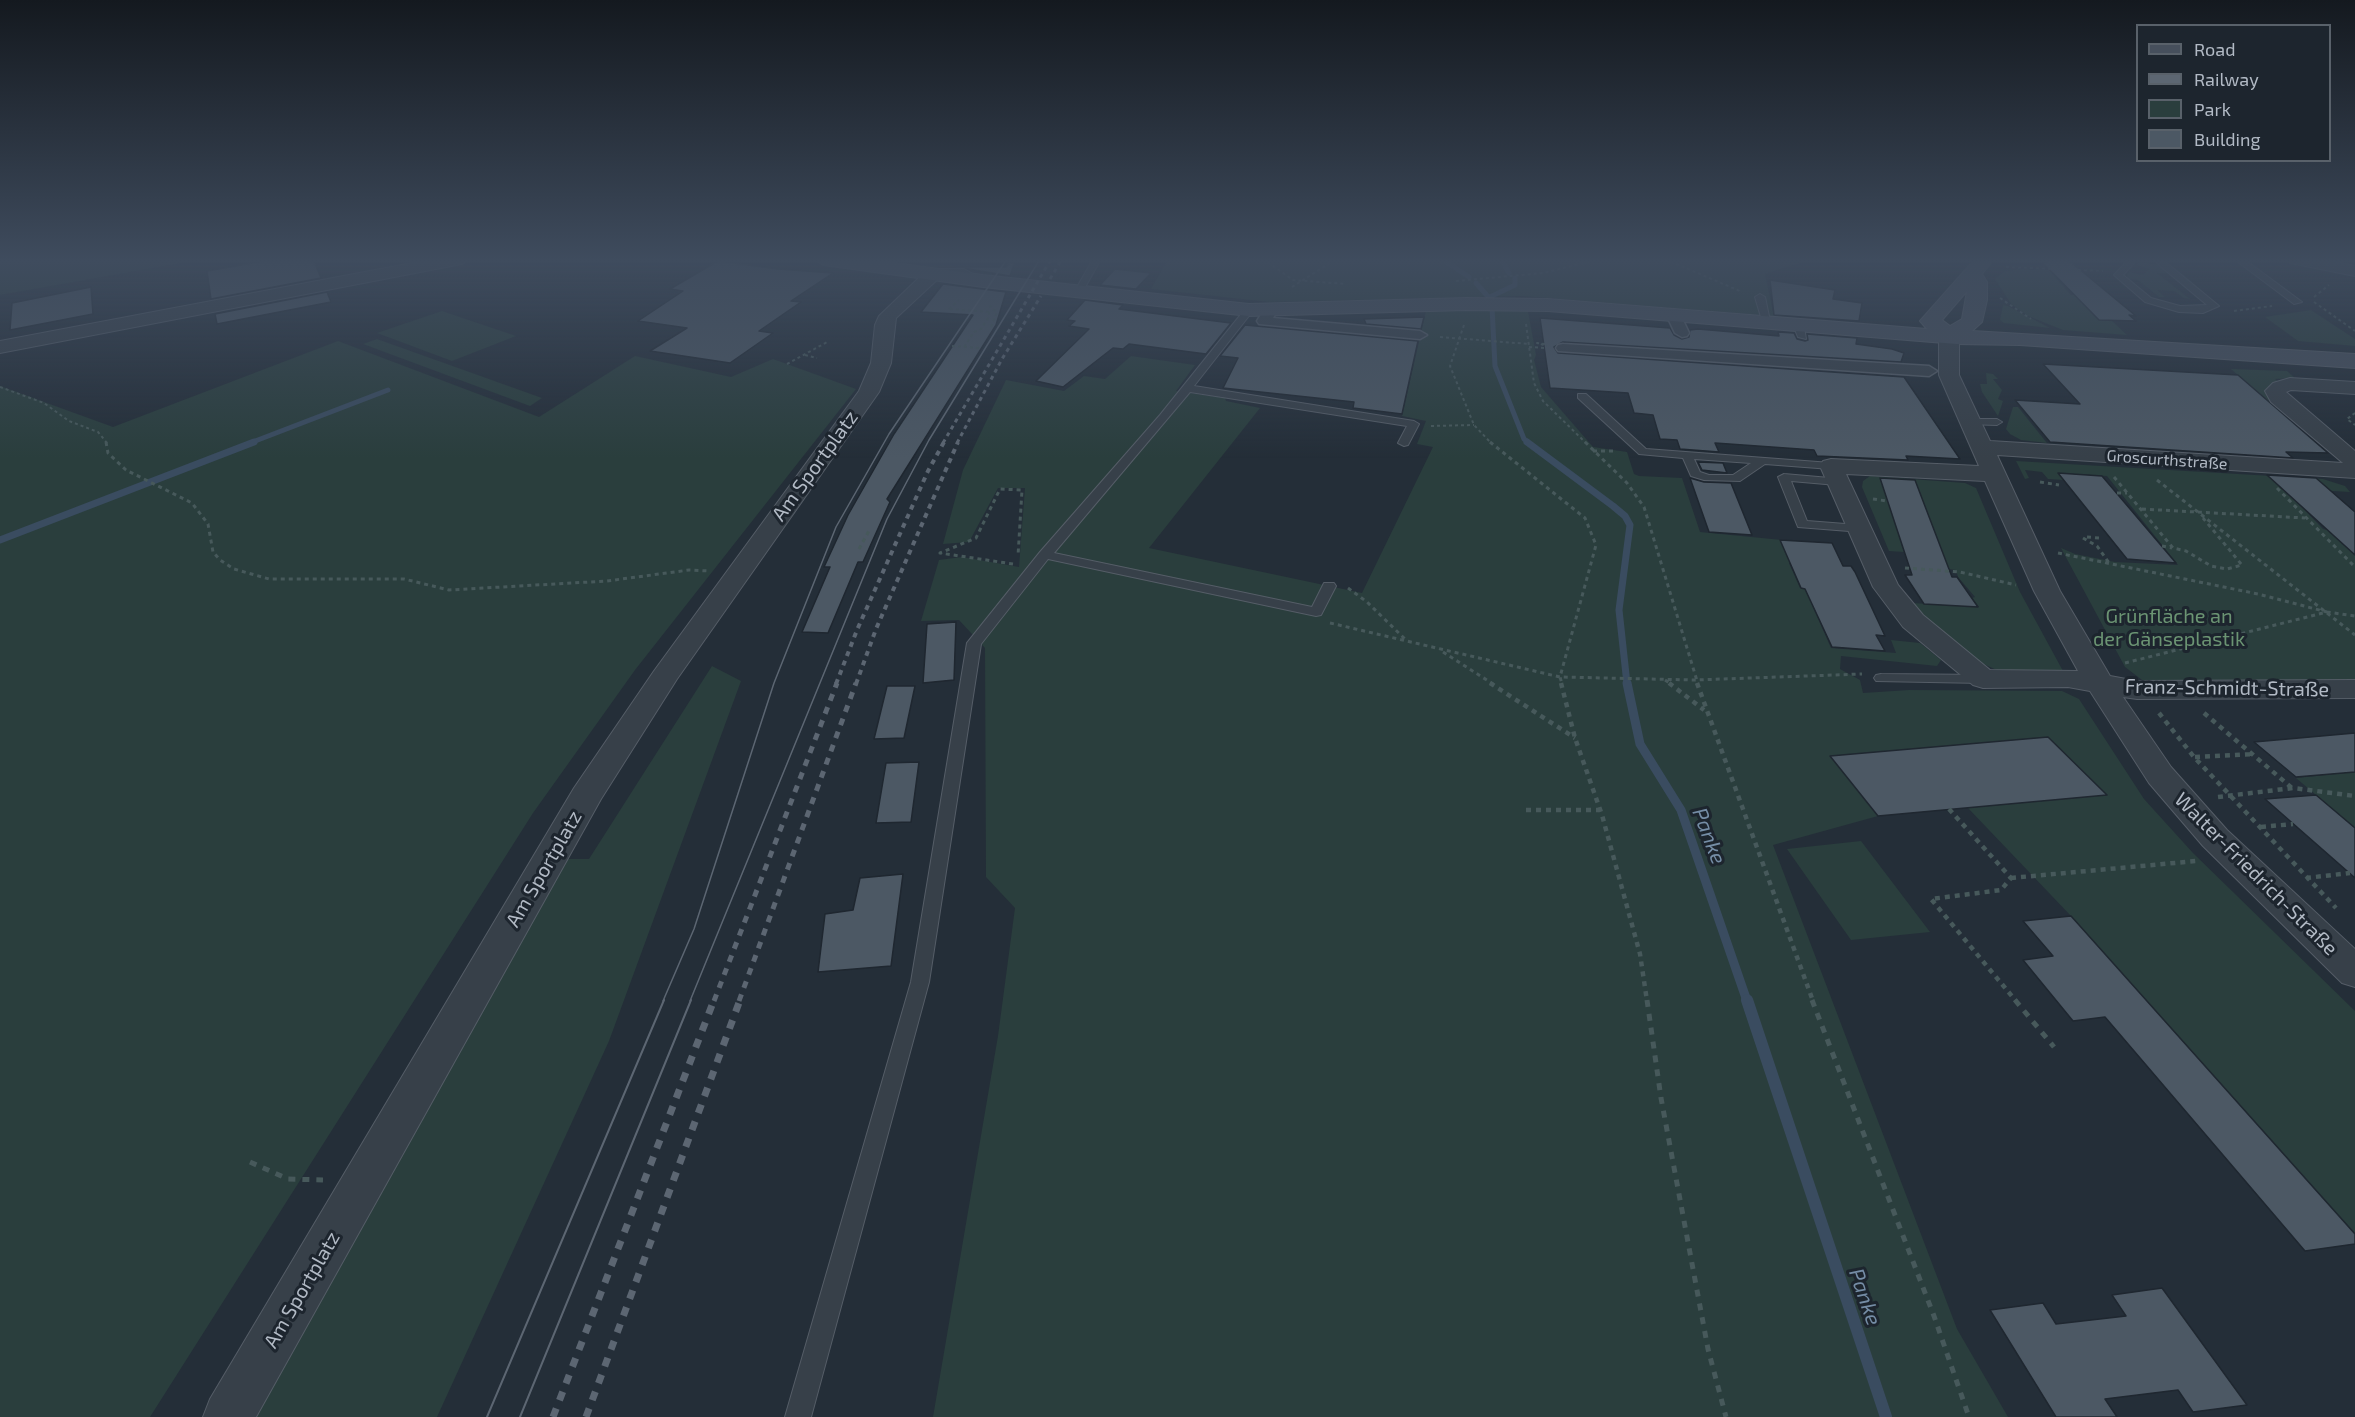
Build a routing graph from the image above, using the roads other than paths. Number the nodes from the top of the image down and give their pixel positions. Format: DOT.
graph roads {
  1 [pos="115,325"];
  2 [pos="885,325"];
  3 [pos="1237,325"];
  4 [pos="1310,325"];
  5 [pos="1655,325"];
  6 [pos="1748,325"];
  7 [pos="1771,325"];
  8 [pos="1935,325"];
  9 [pos="1967,325"];
  10 [pos="1680,329"];
  11 [pos="1420,335"];
  12 [pos="1948,336"];
  13 [pos="1804,339"];
  14 [pos="0,347"];
  15 [pos="1563,348"];
  16 [pos="1687,356"];
  17 [pos="2355,361"];
  18 [pos="1787,362"];
  19 [pos="2355,369"];
  20 [pos="1929,370"];
  21 [pos="1187,388"];
  22 [pos="2355,388"];
  23 [pos="1582,396"];
  24 [pos="1969,422"];
  25 [pos="1997,422"];
  26 [pos="1404,443"];
  27 [pos="1980,447"];
  28 [pos="1687,455"];
  29 [pos="1762,461"];
  30 [pos="2355,462"];
  31 [pos="2355,471"];
  32 [pos="1834,473"];
  33 [pos="1994,474"];
  34 [pos="1858,529"];
  35 [pos="1045,555"];
  36 [pos="1336,585"];
  37 [pos="1881,678"];
  38 [pos="1983,679"];
  39 [pos="2100,684"];
  40 [pos="2355,689"];
  41 [pos="2355,972"];
  42 [pos="228,1417"];
  43 [pos="798,1417"];
  1 -- 14 [label="street"];
  2 -- 42 [label="street, Am Sportplatz"];
  3 -- 21 [label="lane"];
  4 -- 11 [label="street"];
  5 -- 10 [label="main road"];
  6 -- 10 [label="main road"];
  7 -- 13 [label="main road"];
  8 -- 12 [label="main road"];
  9 -- 12 [label="main road"];
  10 -- 16 [label="street"];
  12 -- 13 [label="main road"];
  12 -- 17 [label="main road"];
  12 -- 19 [label="main road"];
  12 -- 24 [label="street, Walter-Friedrich-Straße"];
  13 -- 18 [label="street"];
  15 -- 16 [label="street"];
  16 -- 18 [label="street"];
  18 -- 20 [label="street"];
  21 -- 26 [label="lane"];
  21 -- 35 [label="lane"];
  22 -- 30 [label="street"];
  23 -- 28 [label="lane"];
  24 -- 25 [label="lane"];
  24 -- 27 [label="street, Walter-Friedrich-Straße"];
  27 -- 31 [label="street, Groscurthstraße"];
  27 -- 33 [label="street, Walter-Friedrich-Straße"];
  28 -- 29 [label="lane"];
  28 -- 29 [label="lane"];
  29 -- 32 [label="lane"];
  32 -- 33 [label="street"];
  32 -- 34 [label="street"];
  32 -- 34 [label="lane"];
  33 -- 39 [label="street, Walter-Friedrich-Straße"];
  34 -- 38 [label="street"];
  35 -- 36 [label="lane"];
  35 -- 43 [label="lane"];
  37 -- 38 [label="lane"];
  38 -- 39 [label="street"];
  39 -- 40 [label="street, Franz-Schmidt-Straße"];
  39 -- 41 [label="street, Walter-Friedrich-Straße"];
}
